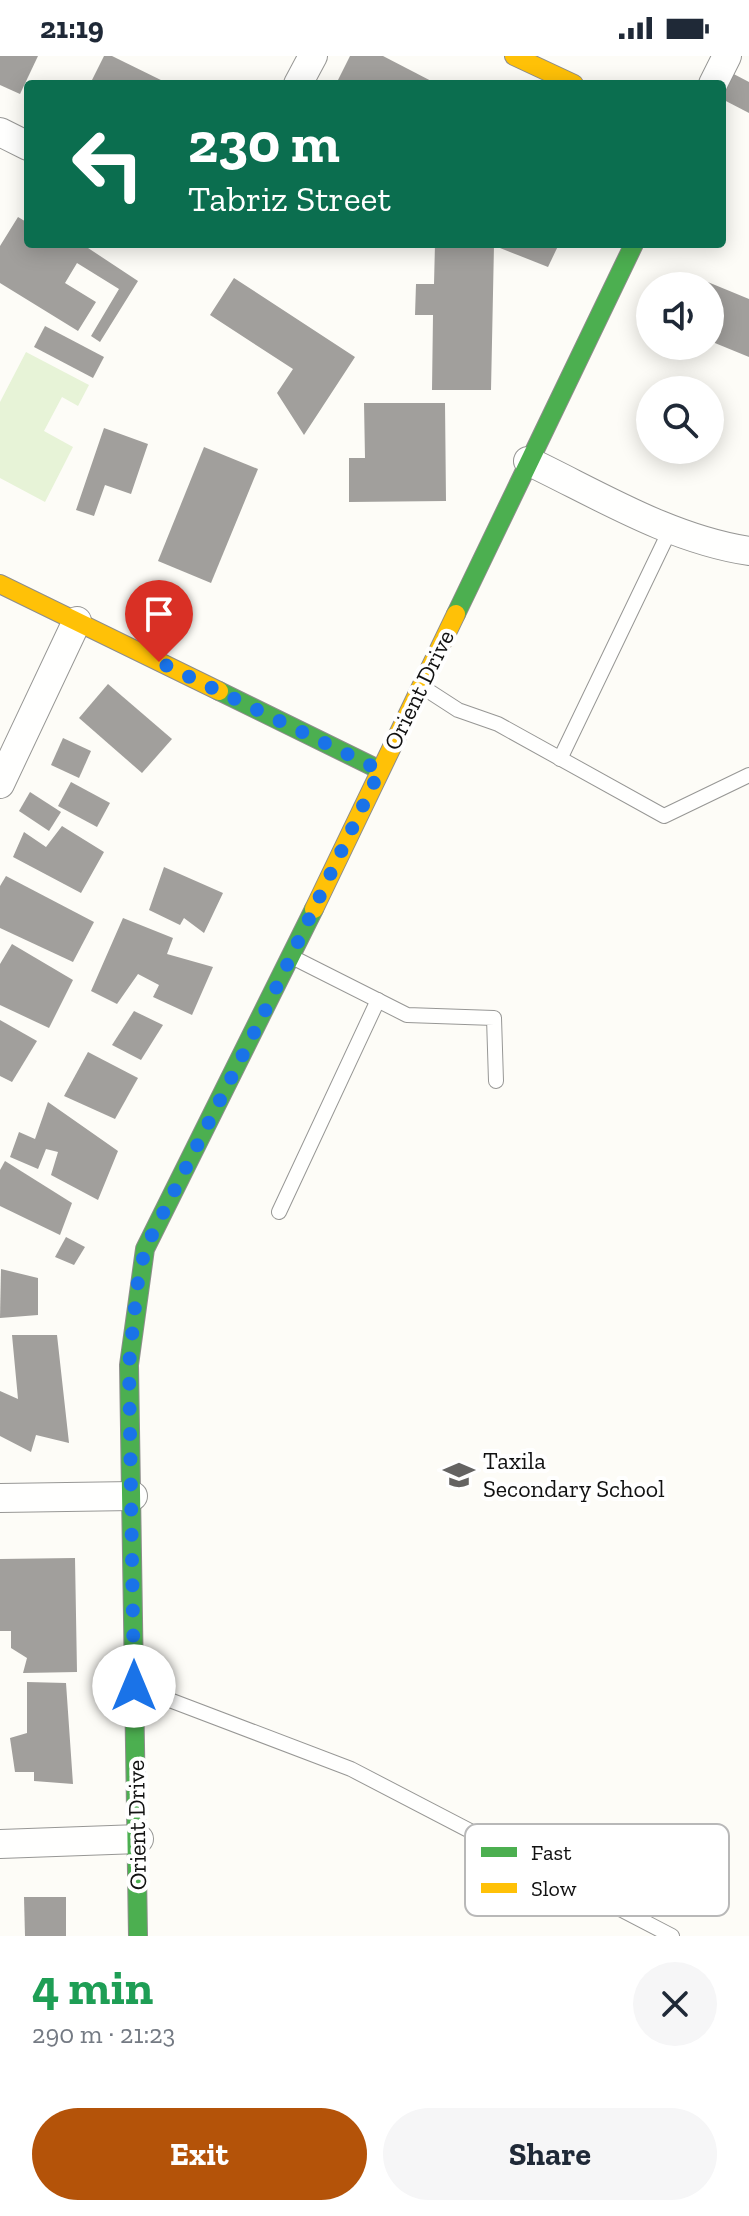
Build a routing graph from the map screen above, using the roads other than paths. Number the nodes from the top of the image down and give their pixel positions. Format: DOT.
graph roads {
  1 [pos="313,56"];
  2 [pos="514,56"];
  3 [pos="727,56"];
  4 [pos="300,80"];
  5 [pos="565,80"];
  6 [pos="715,80"];
  7 [pos="0,132"];
  8 [pos="24,144"];
  9 [pos="632,248"];
  10 [pos="528,461"];
  11 [pos="670,530"];
  12 [pos="749,551"];
  13 [pos="0,584"];
  14 [pos="77,621"];
  15 [pos="421,686"];
  16 [pos="560,759"];
  17 [pos="380,770"];
  18 [pos="749,775"];
  19 [pos="0,784"];
  20 [pos="291,957"];
  21 [pos="378,1000"];
  22 [pos="496,1081"];
  23 [pos="279,1212"];
  24 [pos="133,1496"];
  25 [pos="0,1498"];
  26 [pos="134,1686"];
  27 [pos="465,1828"];
  28 [pos="139,1839"];
  29 [pos="0,1844"];
  30 [pos="634,1916"];
  31 [pos="138,1936"];
  32 [pos="672,1936"];
  1 -- 4 [label="street"];
  2 -- 5 [label="street"];
  3 -- 6 [label="street"];
  7 -- 8 [label="street"];
  9 -- 10 [label="street, Orient Drive"];
  10 -- 11 [label="street"];
  10 -- 15 [label="street, Orient Drive"];
  11 -- 12 [label="street"];
  11 -- 16 [label="lane"];
  13 -- 14 [label="street"];
  14 -- 17 [label="street"];
  14 -- 19 [label="street"];
  15 -- 16 [label="lane"];
  15 -- 17 [label="street, Orient Drive"];
  16 -- 18 [label="lane"];
  17 -- 20 [label="street, Orient Drive"];
  20 -- 21 [label="lane"];
  20 -- 24 [label="street, Orient Drive"];
  21 -- 22 [label="lane"];
  21 -- 23 [label="lane"];
  24 -- 25 [label="street"];
  24 -- 26 [label="street, Orient Drive"];
  26 -- 27 [label="lane"];
  26 -- 28 [label="street, Orient Drive"];
  28 -- 29 [label="street"];
  28 -- 31 [label="street, Orient Drive"];
  30 -- 32 [label="lane"];
}
